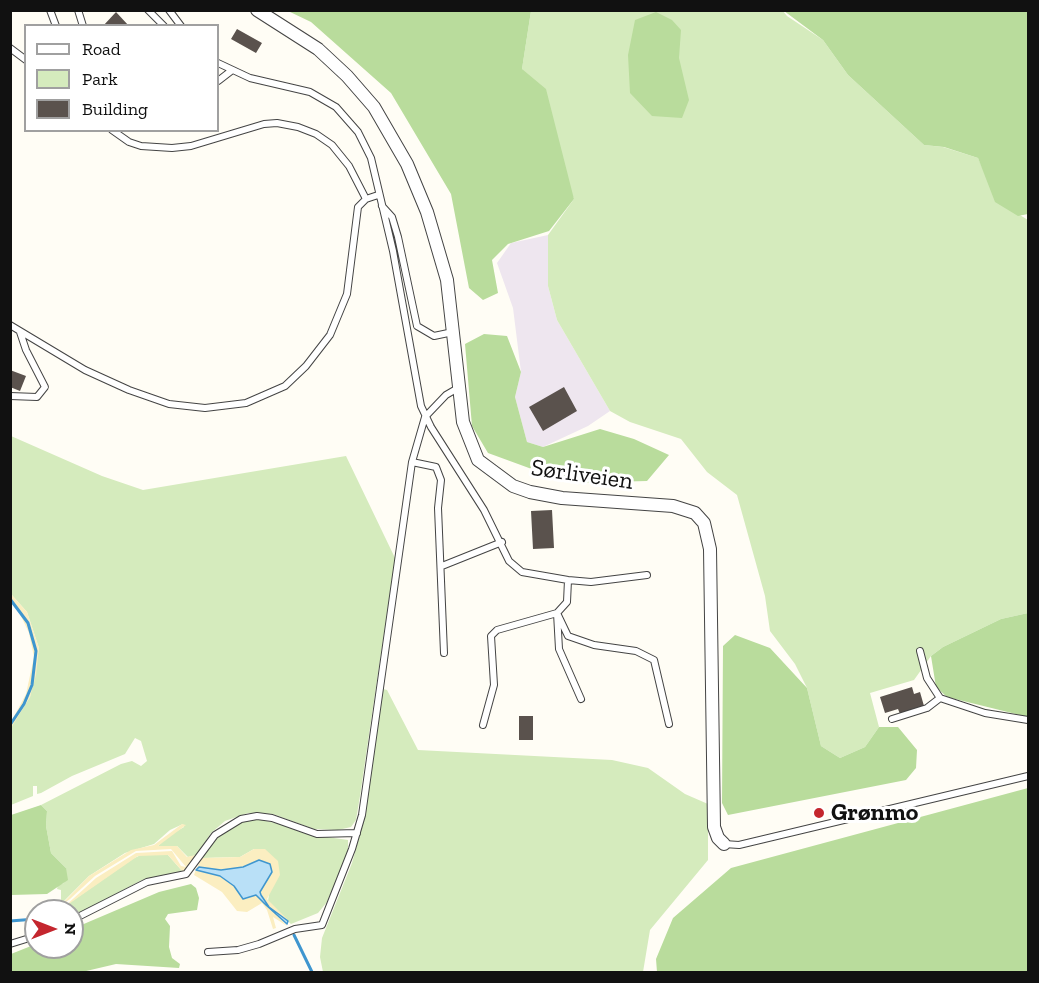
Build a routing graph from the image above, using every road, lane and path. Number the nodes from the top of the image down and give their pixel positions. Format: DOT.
graph roads {
  1 [pos="148,10"];
  2 [pos="169,10"];
  3 [pos="257,10"];
  4 [pos="162,24"];
  5 [pos="179,24"];
  6 [pos="10,48"];
  7 [pos="24,58"];
  8 [pos="219,64"];
  9 [pos="231,71"];
  10 [pos="219,80"];
  11 [pos="115,132"];
  12 [pos="378,195"];
  13 [pos="366,199"];
  14 [pos="380,204"];
  15 [pos="10,325"];
  16 [pos="20,332"];
  17 [pos="453,332"];
  18 [pos="458,388"];
  19 [pos="10,396"];
  20 [pos="425,417"];
  21 [pos="412,462"];
  22 [pos="502,542"];
  23 [pos="442,566"];
  24 [pos="647,575"];
  25 [pos="568,580"];
  26 [pos="557,613"];
  27 [pos="920,651"];
  28 [pos="444,653"];
  29 [pos="940,698"];
  30 [pos="581,699"];
  31 [pos="892,719"];
  32 [pos="1029,720"];
  33 [pos="669,724"];
  34 [pos="483,725"];
  35 [pos="1029,776"];
  36 [pos="357,833"];
  37 [pos="724,844"];
  38 [pos="84,914"];
  39 [pos="208,952"];
  1 -- 4 [label="lane"];
  2 -- 5 [label="lane"];
  3 -- 17 [label="street, Sørliveien"];
  6 -- 7 [label="lane"];
  8 -- 9 [label="lane"];
  9 -- 10 [label="lane"];
  9 -- 12 [label="lane"];
  11 -- 13 [label="lane"];
  12 -- 13 [label="lane"];
  12 -- 14 [label="lane"];
  13 -- 16 [label="lane"];
  14 -- 17 [label="lane"];
  14 -- 20 [label="lane"];
  15 -- 16 [label="lane"];
  16 -- 19 [label="lane"];
  17 -- 18 [label="street, Sørliveien"];
  18 -- 20 [label="lane"];
  18 -- 37 [label="street, Sørliveien"];
  20 -- 21 [label="lane"];
  20 -- 22 [label="lane"];
  21 -- 23 [label="lane"];
  21 -- 36 [label="lane"];
  22 -- 23 [label="lane"];
  22 -- 25 [label="lane"];
  23 -- 28 [label="lane"];
  24 -- 25 [label="lane"];
  25 -- 26 [label="lane"];
  26 -- 30 [label="lane"];
  26 -- 33 [label="lane"];
  26 -- 34 [label="lane"];
  27 -- 29 [label="lane"];
  29 -- 31 [label="lane"];
  29 -- 32 [label="lane"];
  35 -- 37 [label="lane"];
  36 -- 38 [label="lane"];
  36 -- 39 [label="lane"];
}
